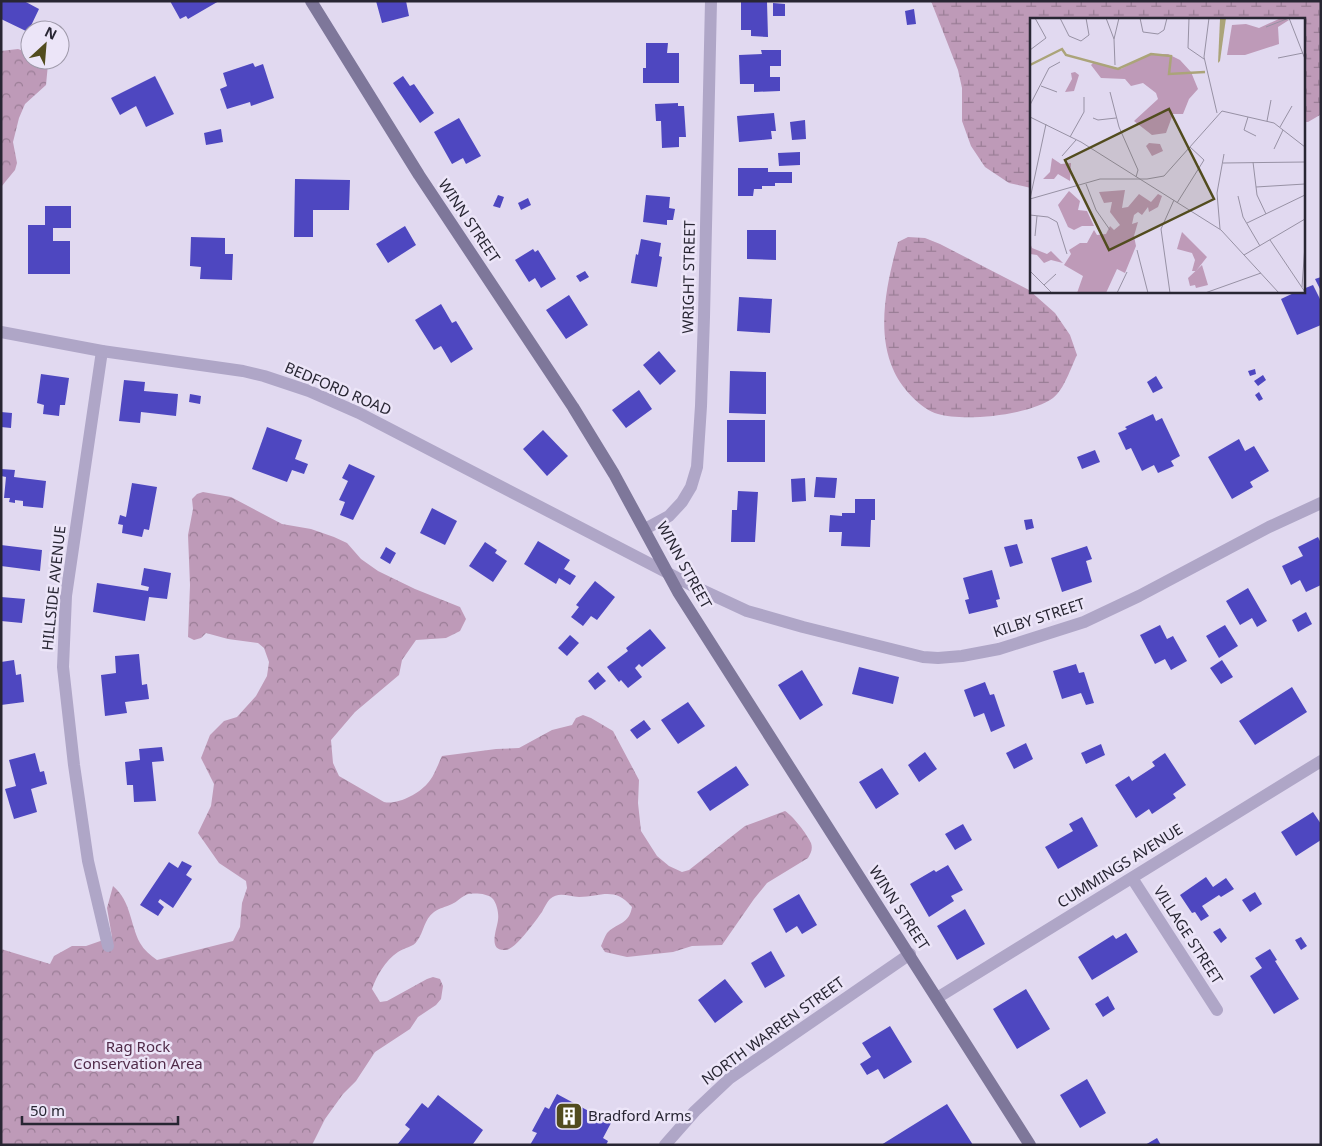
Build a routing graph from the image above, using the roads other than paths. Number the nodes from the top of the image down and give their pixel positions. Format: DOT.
graph roads {
  1 [pos="311,1"];
  2 [pos="711,1"];
  3 [pos="1,332"];
  4 [pos="102,351"];
  5 [pos="1321,503"];
  6 [pos="645,529"];
  7 [pos="667,571"];
  8 [pos="1321,761"];
  9 [pos="1132,878"];
  10 [pos="108,946"];
  11 [pos="910,954"];
  12 [pos="937,998"];
  13 [pos="1217,1010"];
  14 [pos="665,1145"];
  15 [pos="1030,1145"];
  1 -- 6 [label="main road, WINN STREET"];
  2 -- 6 [label="street, WRIGHT STREET"];
  3 -- 4 [label="street, BEDFORD ROAD"];
  4 -- 7 [label="street, BEDFORD ROAD"];
  4 -- 10 [label="street, HILLSIDE AVENUE"];
  5 -- 7 [label="street, KILBY STREET"];
  6 -- 7 [label="main road, WINN STREET"];
  7 -- 11 [label="main road, WINN STREET"];
  8 -- 9 [label="street, CUMMINGS AVENUE"];
  9 -- 12 [label="street, CUMMINGS AVENUE"];
  9 -- 13 [label="street, VILLAGE STREET"];
  11 -- 12 [label="main road, WINN STREET"];
  11 -- 14 [label="street, NORTH WARREN STREET"];
  12 -- 15 [label="main road, WINN STREET"];
}
